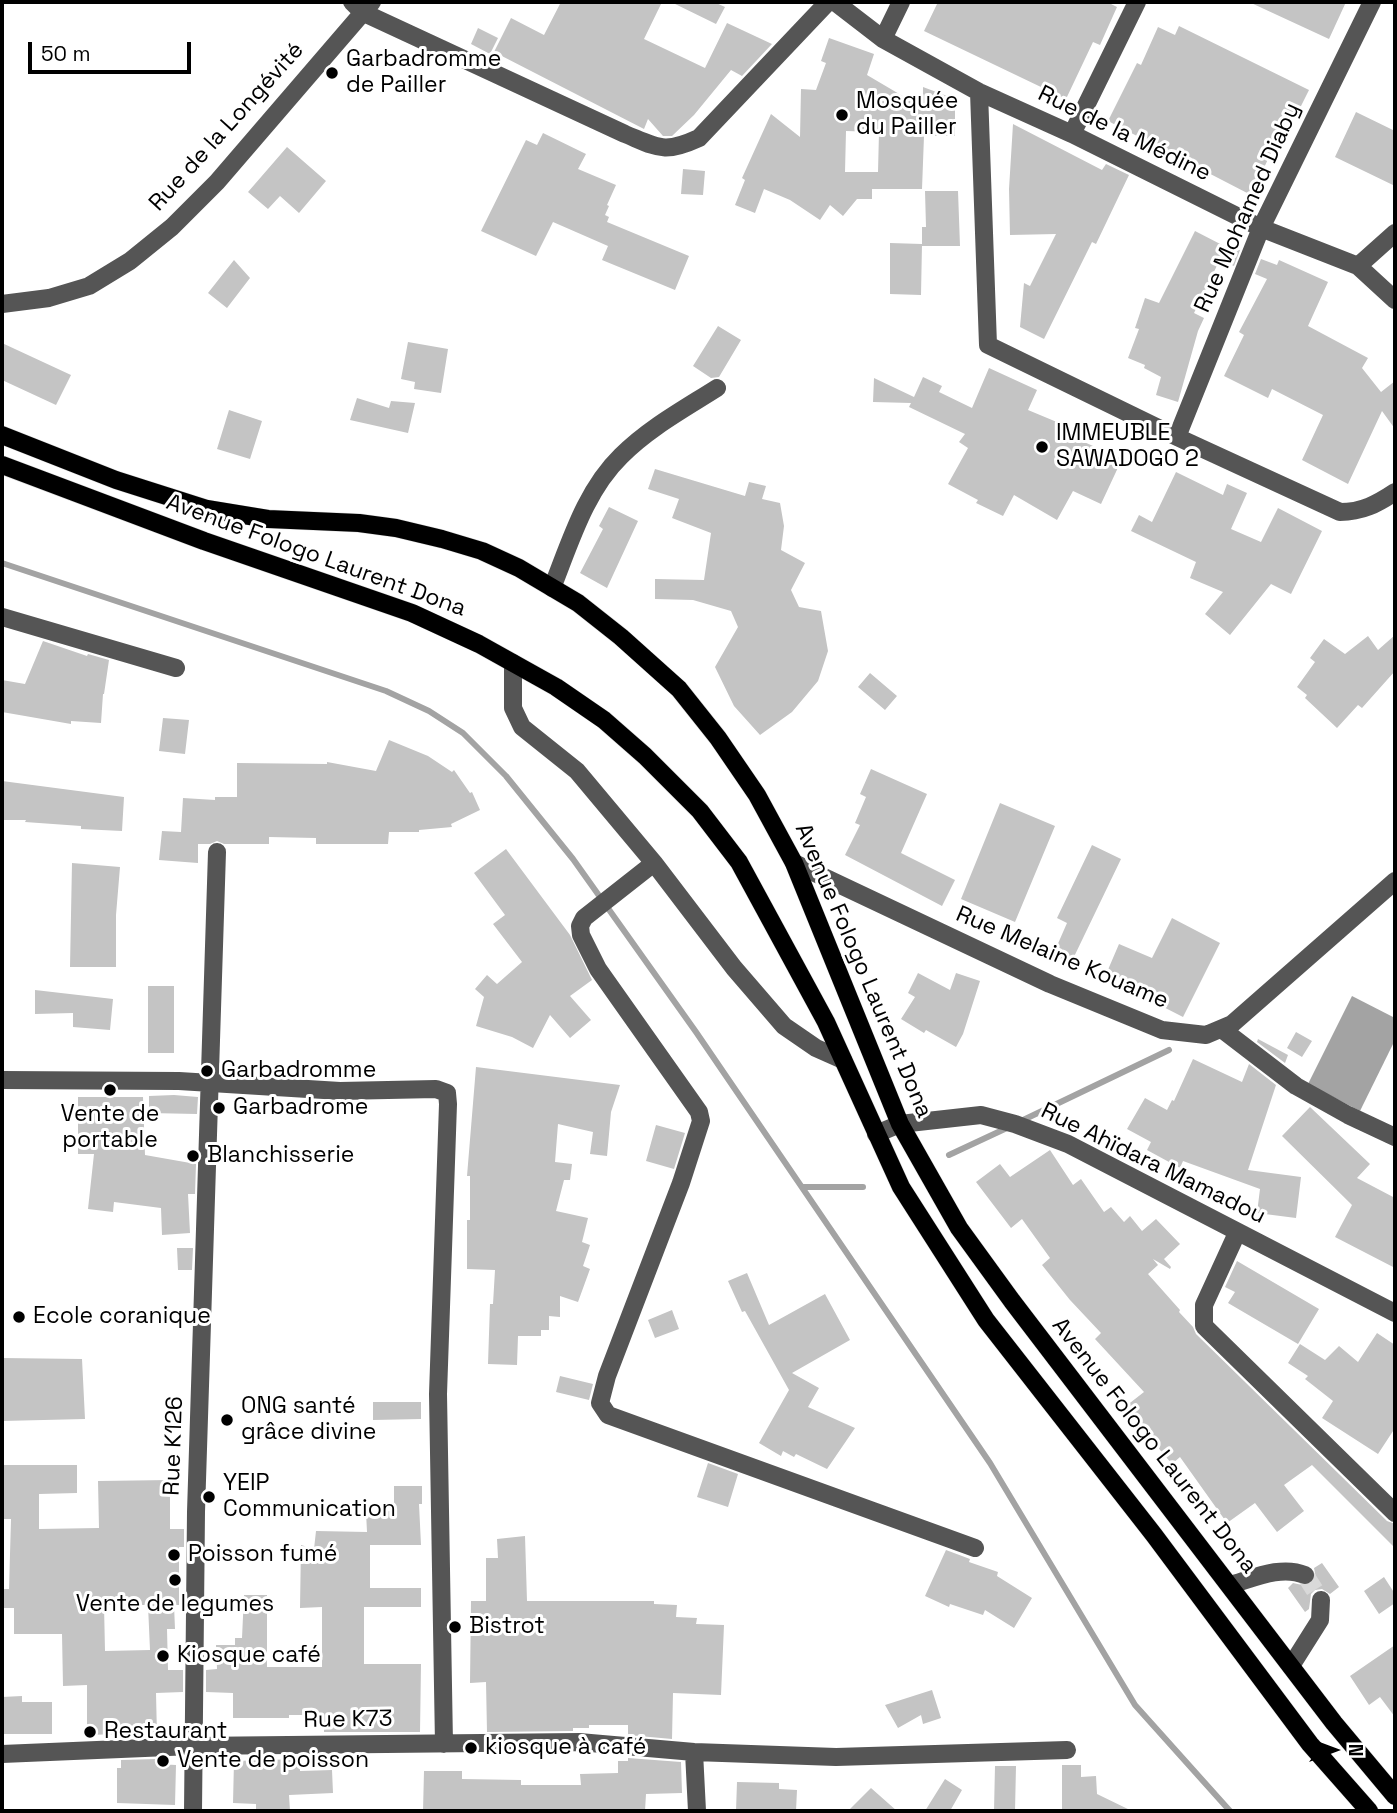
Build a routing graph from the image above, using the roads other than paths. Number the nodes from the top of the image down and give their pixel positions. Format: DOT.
graph roads {
  1 [pos="828,2"];
  2 [pos="835,2"];
  3 [pos="901,2"];
  4 [pos="1137,2"];
  5 [pos="1372,2"];
  6 [pos="362,5"];
  7 [pos="883,38"];
  8 [pos="979,92"];
  9 [pos="1072,134"];
  10 [pos="1261,228"];
  11 [pos="1395,233"];
  12 [pos="1358,266"];
  13 [pos="1395,300"];
  14 [pos="2,304"];
  15 [pos="717,388"];
  16 [pos="2,435"];
  17 [pos="1177,437"];
  18 [pos="2,465"];
  19 [pos="1395,492"];
  20 [pos="552,588"];
  21 [pos="2,617"];
  22 [pos="513,663"];
  23 [pos="176,667"];
  24 [pos="217,852"];
  25 [pos="654,863"];
  26 [pos="794,863"];
  27 [pos="1395,881"];
  28 [pos="1223,1030"];
  29 [pos="843,1060"];
  30 [pos="2,1080"];
  31 [pos="208,1083"];
  32 [pos="900,1124"];
  33 [pos="876,1134"];
  34 [pos="1395,1137"];
  35 [pos="1237,1233"];
  36 [pos="1395,1313"];
  37 [pos="1395,1513"];
  38 [pos="975,1548"];
  39 [pos="1305,1575"];
  40 [pos="1230,1585"];
  41 [pos="1321,1600"];
  42 [pos="1291,1666"];
  43 [pos="444,1744"];
  44 [pos="192,1746"];
  45 [pos="1067,1750"];
  46 [pos="694,1752"];
  47 [pos="2,1754"];
  48 [pos="1395,1796"];
  49 [pos="193,1811"];
  50 [pos="697,1811"];
  51 [pos="1368,1811"];
  1 -- 6 [label="street"];
  2 -- 7 [label="street, Rue de la Médine"];
  3 -- 7 [label="street"];
  4 -- 9 [label="street"];
  5 -- 10 [label="street, Rue Mohamed Diaby"];
  6 -- 14 [label="street, Rue de la Longévité"];
  7 -- 8 [label="street, Rue de la Médine"];
  8 -- 9 [label="street, Rue de la Médine"];
  8 -- 17 [label="street"];
  9 -- 10 [label="street, Rue de la Médine"];
  10 -- 12 [label="street, Rue de la Médine"];
  10 -- 17 [label="street, Rue Mohamed Diaby"];
  11 -- 12 [label="street"];
  12 -- 13 [label="street, Rue de la Médine"];
  15 -- 20 [label="street"];
  16 -- 20 [label="main road, Avenue Fologo Laurent Dona"];
  17 -- 19 [label="street"];
  18 -- 22 [label="main road, Avenue Fologo Laurent Dona"];
  20 -- 26 [label="main road, Avenue Fologo Laurent Dona"];
  21 -- 23 [label="street"];
  22 -- 25 [label="street"];
  22 -- 29 [label="main road, Avenue Fologo Laurent Dona"];
  24 -- 31 [label="street, Rue K126"];
  25 -- 29 [label="street"];
  25 -- 38 [label="street"];
  26 -- 28 [label="street, Rue Melaine Kouame"];
  26 -- 32 [label="main road, Avenue Fologo Laurent Dona"];
  27 -- 28 [label="street"];
  28 -- 34 [label="street"];
  29 -- 33 [label="main road, Avenue Fologo Laurent Dona"];
  30 -- 31 [label="street"];
  31 -- 43 [label="street"];
  31 -- 44 [label="street, Rue K126"];
  32 -- 33 [label="street, Rue Ahïdara Mamadou"];
  32 -- 35 [label="street, Rue Ahïdara Mamadou"];
  32 -- 40 [label="main road, Avenue Fologo Laurent Dona"];
  33 -- 51 [label="main road, Avenue Fologo Laurent Dona"];
  35 -- 36 [label="street, Rue Ahïdara Mamadou"];
  35 -- 37 [label="street"];
  39 -- 40 [label="street"];
  40 -- 42 [label="main road, Avenue Fologo Laurent Dona"];
  41 -- 42 [label="street"];
  42 -- 48 [label="main road, Avenue Fologo Laurent Dona"];
  43 -- 44 [label="street, Rue K73"];
  43 -- 46 [label="street, Rue K73"];
  44 -- 47 [label="street, Rue K73"];
  44 -- 49 [label="street, Rue K126"];
  45 -- 46 [label="street, Rue K73"];
  46 -- 50 [label="street"];
}
